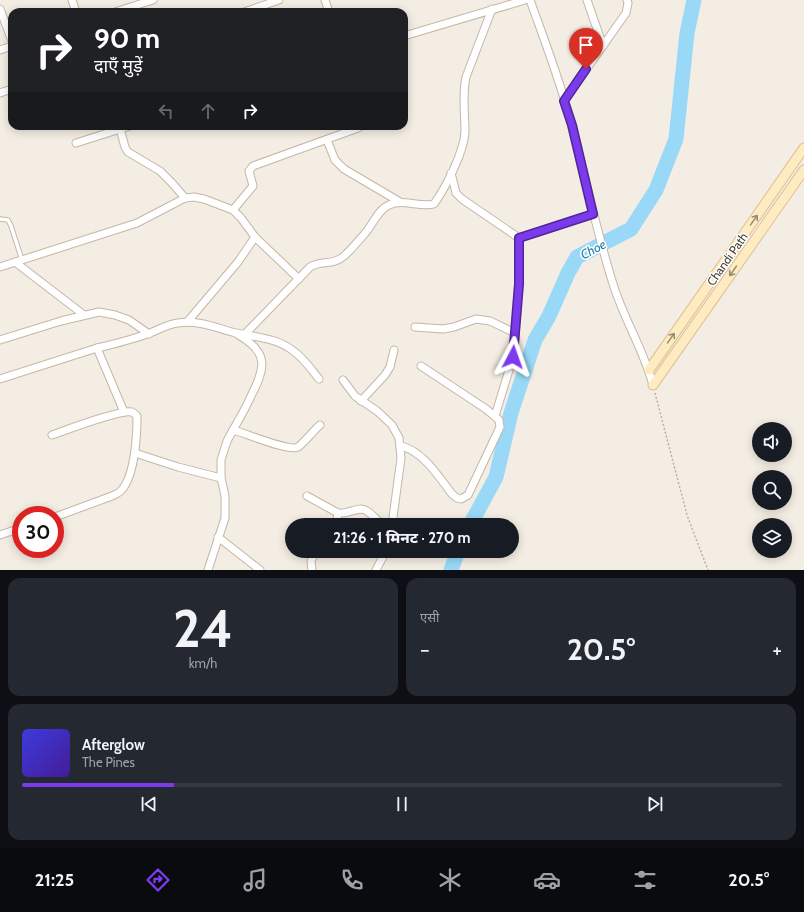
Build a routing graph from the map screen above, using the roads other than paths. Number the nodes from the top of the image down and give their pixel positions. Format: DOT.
graph roads {
  1 [pos="153,0"];
  2 [pos="279,0"];
  3 [pos="525,0"];
  4 [pos="530,0"];
  5 [pos="587,0"];
  6 [pos="627,0"];
  7 [pos="128,8"];
  8 [pos="256,8"];
  9 [pos="0,9"];
  10 [pos="492,9"];
  11 [pos="8,30"];
  12 [pos="408,35"];
  13 [pos="603,46"];
  14 [pos="564,101"];
  15 [pos="111,130"];
  16 [pos="120,130"];
  17 [pos="353,130"];
  18 [pos="327,140"];
  19 [pos="76,143"];
  20 [pos="804,148"];
  21 [pos="804,170"];
  22 [pos="451,173"];
  23 [pos="185,198"];
  24 [pos="401,203"];
  25 [pos="233,210"];
  26 [pos="593,214"];
  27 [pos="0,219"];
  28 [pos="255,237"];
  29 [pos="519,238"];
  30 [pos="18,261"];
  31 [pos="0,267"];
  32 [pos="299,279"];
  33 [pos="84,315"];
  34 [pos="188,321"];
  35 [pos="415,327"];
  36 [pos="233,332"];
  37 [pos="515,333"];
  38 [pos="149,334"];
  39 [pos="245,334"];
  40 [pos="0,340"];
  41 [pos="97,348"];
  42 [pos="394,350"];
  43 [pos="421,366"];
  44 [pos="649,370"];
  45 [pos="0,379"];
  46 [pos="319,379"];
  47 [pos="343,380"];
  48 [pos="653,386"];
  49 [pos="361,401"];
  50 [pos="124,412"];
  51 [pos="495,416"];
  52 [pos="320,425"];
  53 [pos="233,430"];
  54 [pos="52,434"];
  55 [pos="401,446"];
  56 [pos="135,453"];
  57 [pos="221,478"];
  58 [pos="307,496"];
  59 [pos="338,513"];
  60 [pos="64,514"];
  61 [pos="337,518"];
  62 [pos="375,518"];
  63 [pos="393,518"];
  64 [pos="12,531"];
  65 [pos="0,535"];
  66 [pos="218,537"];
  67 [pos="312,558"];
  68 [pos="382,558"];
  69 [pos="208,570"];
  70 [pos="260,570"];
  71 [pos="312,570"];
  72 [pos="376,570"];
  1 -- 7 [label="street"];
  2 -- 8 [label="street"];
  3 -- 10 [label="street"];
  4 -- 14 [label="street"];
  5 -- 13 [label="street"];
  6 -- 13 [label="street"];
  9 -- 11 [label="street"];
  10 -- 12 [label="street"];
  10 -- 22 [label="street"];
  13 -- 14 [label="street"];
  14 -- 26 [label="street"];
  15 -- 19 [label="street"];
  16 -- 23 [label="street"];
  17 -- 18 [label="street"];
  18 -- 24 [label="street"];
  18 -- 25 [label="street"];
  44 -- 20 [label="main road, Chandi Path, one-way"];
  21 -- 48 [label="main road, Chandi Path, one-way"];
  22 -- 24 [label="street"];
  22 -- 29 [label="street"];
  23 -- 25 [label="street"];
  23 -- 30 [label="street"];
  24 -- 32 [label="street"];
  25 -- 28 [label="street"];
  26 -- 29 [label="street"];
  26 -- 44 [label="street"];
  27 -- 30 [label="lane"];
  28 -- 32 [label="street"];
  28 -- 34 [label="street"];
  29 -- 37 [label="street"];
  30 -- 31 [label="street"];
  30 -- 33 [label="street"];
  32 -- 39 [label="street"];
  33 -- 38 [label="street"];
  33 -- 40 [label="street"];
  34 -- 36 [label="street"];
  34 -- 38 [label="street"];
  35 -- 37 [label="street"];
  36 -- 39 [label="street"];
  36 -- 53 [label="street"];
  37 -- 51 [label="street"];
  38 -- 41 [label="street"];
  39 -- 46 [label="street"];
  41 -- 45 [label="street"];
  41 -- 50 [label="street"];
  42 -- 49 [label="street"];
  43 -- 51 [label="street"];
  44 -- 48 [label="street"];
  47 -- 49 [label="street"];
  49 -- 55 [label="street"];
  50 -- 54 [label="street"];
  50 -- 56 [label="street"];
  51 -- 55 [label="street"];
  52 -- 53 [label="street"];
  53 -- 57 [label="street"];
  55 -- 63 [label="street"];
  56 -- 57 [label="street"];
  56 -- 60 [label="street"];
  57 -- 66 [label="street"];
  58 -- 59 [label="street"];
  59 -- 61 [label="street"];
  59 -- 62 [label="street"];
  64 -- 65 [label="street"];
  66 -- 69 [label="street"];
  66 -- 70 [label="street"];
  67 -- 71 [label="street"];
  68 -- 72 [label="street"];
}
